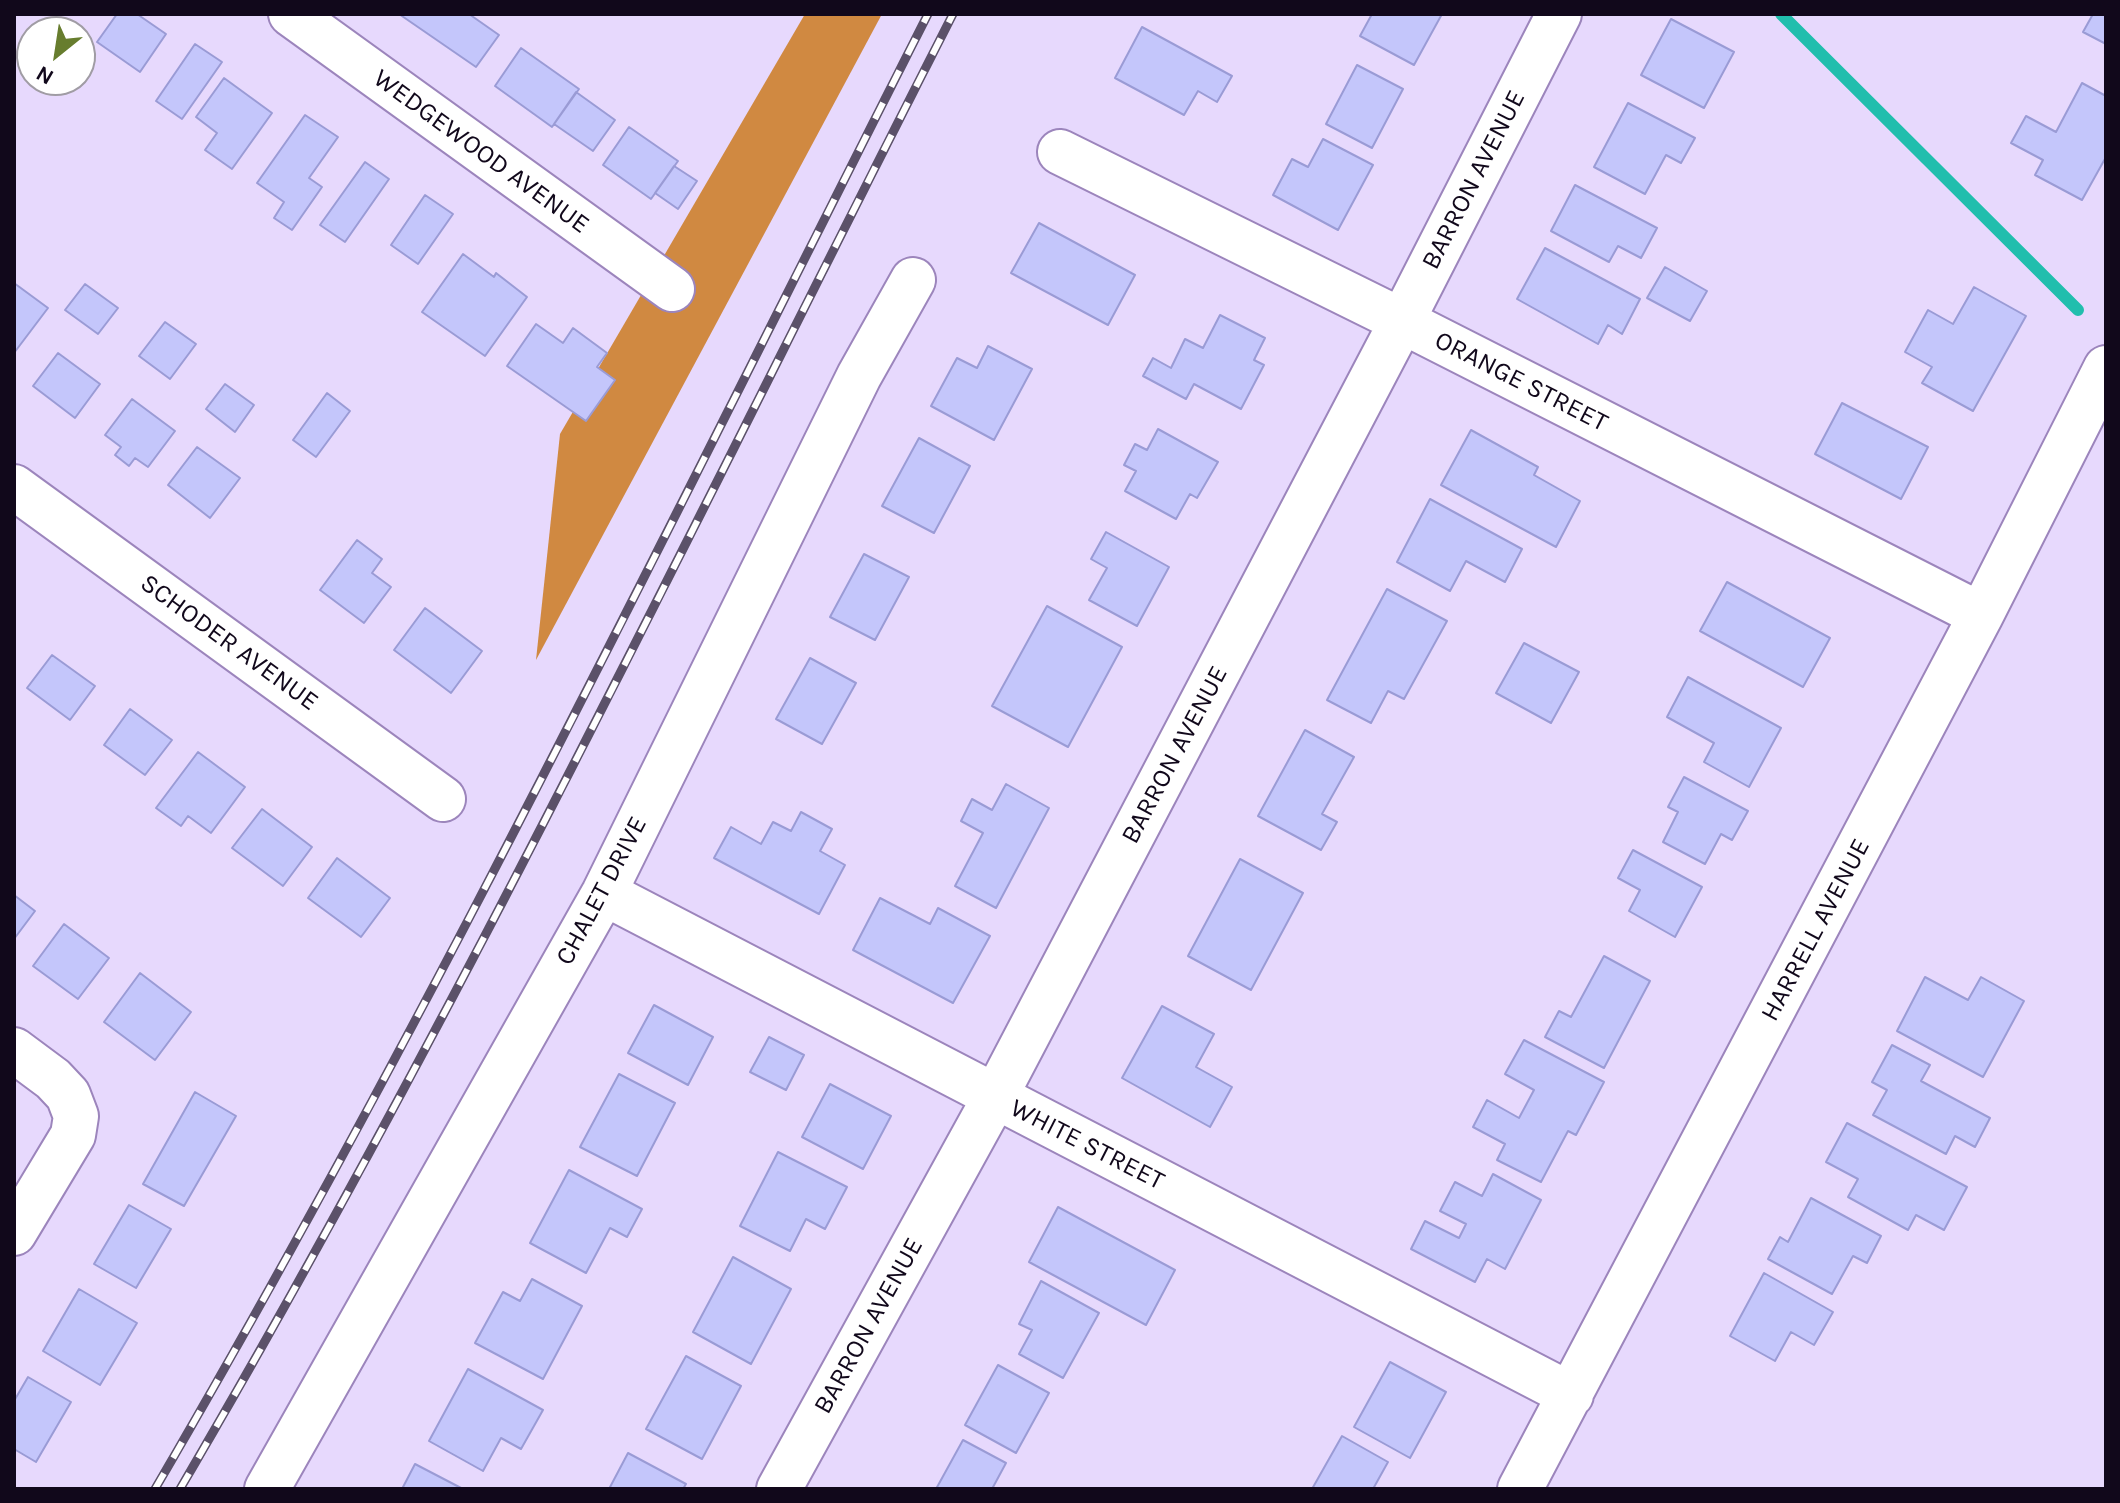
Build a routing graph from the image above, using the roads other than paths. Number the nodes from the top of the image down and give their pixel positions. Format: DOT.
graph roads {
  1 [pos="291,14"];
  2 [pos="1559,14"];
  3 [pos="1060,152"];
  4 [pos="913,280"];
  5 [pos="672,289"];
  6 [pos="1402,321"];
  7 [pos="2106,368"];
  8 [pos="14,487"];
  9 [pos="1981,615"];
  10 [pos="443,799"];
  11 [pos="604,893"];
  12 [pos="14,1050"];
  13 [pos="995,1097"];
  14 [pos="14,1233"];
  15 [pos="1571,1395"];
  16 [pos="267,1489"];
  17 [pos="779,1489"];
  18 [pos="1520,1489"];
  1 -- 5 [label="street, WEDGEWOOD AVENUE"];
  2 -- 6 [label="street, BARRON AVENUE"];
  3 -- 6 [label="street, ORANGE STREET"];
  4 -- 11 [label="street, CHALET DRIVE"];
  6 -- 9 [label="street, ORANGE STREET"];
  6 -- 13 [label="street, BARRON AVENUE"];
  7 -- 9 [label="street, HARRELL AVENUE"];
  8 -- 10 [label="street, SCHODER AVENUE"];
  9 -- 15 [label="street, HARRELL AVENUE"];
  11 -- 13 [label="street, WHITE STREET"];
  11 -- 16 [label="street, CHALET DRIVE"];
  12 -- 14 [label="street"];
  13 -- 15 [label="street, WHITE STREET"];
  13 -- 17 [label="street, BARRON AVENUE"];
  15 -- 18 [label="street, HARRELL AVENUE"];
}
